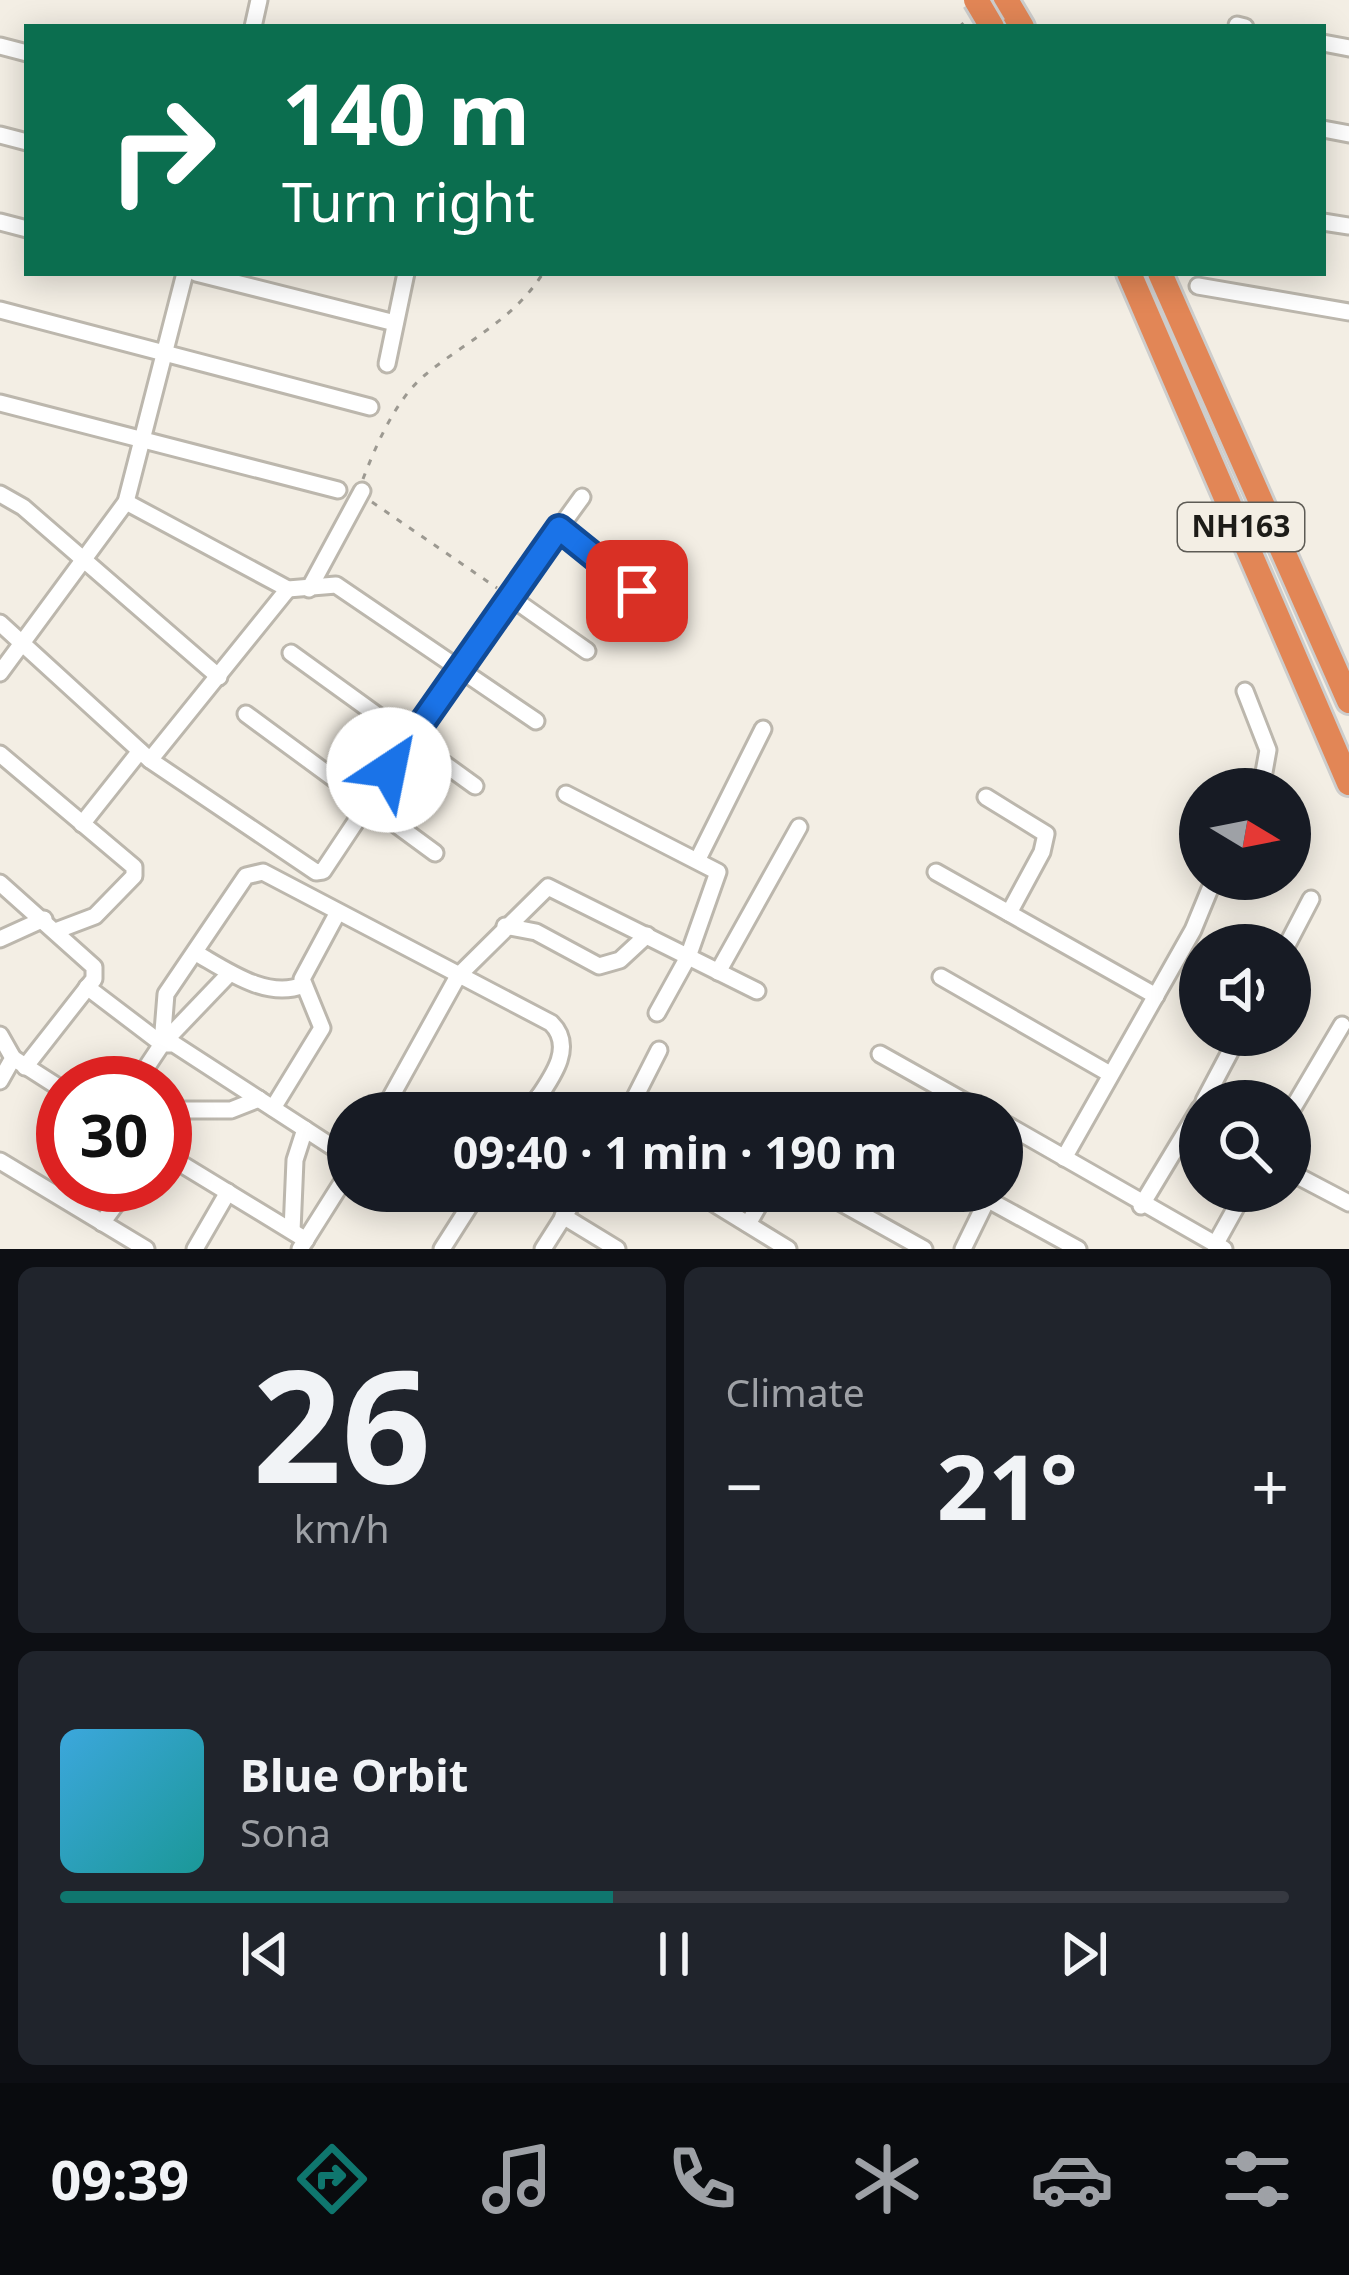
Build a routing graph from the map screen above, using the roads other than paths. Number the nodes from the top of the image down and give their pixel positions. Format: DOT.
graph roads {
  1 [pos="184,276"];
  2 [pos="208,276"];
  3 [pos="405,276"];
  4 [pos="1130,276"];
  5 [pos="1161,276"];
  6 [pos="1198,286"];
  7 [pos="0,310"];
  8 [pos="1349,312"];
  9 [pos="395,322"];
  10 [pos="167,354"];
  11 [pos="387,364"];
  12 [pos="0,403"];
  13 [pos="370,407"];
  14 [pos="146,438"];
  15 [pos="338,490"];
  16 [pos="362,490"];
  17 [pos="0,494"];
  18 [pos="582,497"];
  19 [pos="126,502"];
  20 [pos="559,528"];
  21 [pos="83,562"];
  22 [pos="288,589"];
  23 [pos="309,589"];
  24 [pos="637,591"];
  25 [pos="509,596"];
  26 [pos="0,623"];
  27 [pos="24,644"];
  28 [pos="587,651"];
  29 [pos="291,653"];
  30 [pos="460,665"];
  31 [pos="0,673"];
  32 [pos="219,677"];
  33 [pos="1245,691"];
  34 [pos="1349,701"];
  35 [pos="246,713"];
  36 [pos="536,721"];
  37 [pos="763,729"];
  38 [pos="412,737"];
  39 [pos="0,754"];
  40 [pos="145,756"];
  41 [pos="1265,768"];
  42 [pos="1349,783"];
  43 [pos="475,786"];
  44 [pos="566,794"];
  45 [pos="986,797"];
  46 [pos="368,803"];
  47 [pos="82,824"];
  48 [pos="799,827"];
  49 [pos="435,854"];
  50 [pos="698,859"];
  51 [pos="316,872"];
  52 [pos="935,872"];
  53 [pos="0,883"];
  54 [pos="306,895"];
  55 [pos="1204,900"];
  56 [pos="338,912"];
  57 [pos="1009,913"];
  58 [pos="44,919"];
  59 [pos="505,926"];
  60 [pos="58,930"];
  61 [pos="646,935"];
  62 [pos="0,939"];
  63 [pos="196,953"];
  64 [pos="688,957"];
  65 [pos="718,971"];
  66 [pos="230,973"];
  67 [pos="458,976"];
  68 [pos="941,977"];
  69 [pos="303,985"];
  70 [pos="87,987"];
  71 [pos="757,991"];
  72 [pos="1156,996"];
  73 [pos="657,1013"];
  74 [pos="1342,1025"];
  75 [pos="0,1035"];
  76 [pos="162,1044"];
  77 [pos="659,1050"];
  78 [pos="880,1054"];
  79 [pos="154,1056"];
  80 [pos="19,1063"];
  81 [pos="36,1073"];
  82 [pos="1110,1074"];
  83 [pos="1310,1080"];
  84 [pos="0,1082"];
  85 [pos="394,1092"];
  86 [pos="541,1092"];
  87 [pos="638,1092"];
  88 [pos="938,1092"];
  89 [pos="266,1104"];
  90 [pos="192,1110"];
  91 [pos="305,1129"];
  92 [pos="1023,1134"];
  93 [pos="327,1143"];
  94 [pos="1179,1145"];
  95 [pos="1064,1157"];
  96 [pos="0,1162"];
  97 [pos="192,1170"];
  98 [pos="1311,1183"];
  99 [pos="228,1192"];
  100 [pos="327,1202"];
  101 [pos="1349,1203"];
  102 [pos="1141,1206"];
  103 [pos="110,1212"];
  104 [pos="466,1212"];
  105 [pos="565,1212"];
  106 [pos="728,1212"];
  107 [pos="755,1212"];
  108 [pos="858,1212"];
  109 [pos="975,1212"];
  110 [pos="1011,1212"];
  111 [pos="1236,1212"];
  112 [pos="562,1216"];
  113 [pos="102,1222"];
  114 [pos="748,1224"];
  115 [pos="299,1240"];
  116 [pos="1190,1240"];
  117 [pos="1220,1247"];
  118 [pos="146,1249"];
  119 [pos="195,1249"];
  120 [pos="442,1249"];
  121 [pos="543,1249"];
  122 [pos="617,1249"];
  123 [pos="788,1249"];
  124 [pos="925,1249"];
  125 [pos="963,1249"];
  126 [pos="1078,1249"];
  1 -- 10 [label="street"];
  2 -- 9 [label="street"];
  3 -- 9 [label="street"];
  4 -- 42 [label="highway, NH163"];
  5 -- 34 [label="highway, NH163"];
  6 -- 8 [label="street"];
  7 -- 10 [label="street"];
  9 -- 11 [label="street"];
  10 -- 13 [label="street"];
  10 -- 14 [label="street"];
  12 -- 14 [label="street"];
  14 -- 15 [label="street"];
  14 -- 19 [label="street"];
  16 -- 23 [label="street"];
  17 -- 21 [label="street"];
  18 -- 20 [label="street"];
  19 -- 21 [label="street"];
  19 -- 22 [label="street"];
  20 -- 24 [label="street"];
  20 -- 25 [label="street"];
  21 -- 27 [label="street"];
  21 -- 32 [label="street"];
  22 -- 23 [label="street"];
  22 -- 32 [label="street"];
  23 -- 30 [label="street"];
  25 -- 28 [label="street"];
  25 -- 30 [label="street"];
  26 -- 27 [label="street"];
  27 -- 31 [label="street"];
  27 -- 40 [label="street"];
  29 -- 38 [label="street"];
  30 -- 36 [label="street"];
  30 -- 38 [label="street"];
  32 -- 40 [label="street"];
  33 -- 41 [label="street"];
  35 -- 46 [label="street"];
  37 -- 50 [label="street"];
  38 -- 43 [label="street"];
  38 -- 46 [label="street"];
  39 -- 47 [label="street"];
  40 -- 47 [label="street"];
  40 -- 51 [label="street"];
  44 -- 50 [label="street"];
  45 -- 57 [label="street"];
  46 -- 49 [label="street"];
  46 -- 51 [label="street"];
  47 -- 60 [label="street"];
  48 -- 65 [label="street"];
  50 -- 64 [label="street"];
  51 -- 54 [label="street"];
  52 -- 57 [label="street"];
  53 -- 58 [label="street"];
  54 -- 56 [label="street"];
  54 -- 63 [label="street"];
  55 -- 72 [label="street"];
  56 -- 67 [label="street"];
  56 -- 69 [label="street"];
  57 -- 72 [label="street"];
  58 -- 60 [label="street"];
  58 -- 62 [label="street"];
  59 -- 61 [label="street"];
  59 -- 61 [label="street"];
  59 -- 67 [label="street"];
  60 -- 70 [label="street"];
  61 -- 64 [label="street"];
  63 -- 66 [label="street"];
  63 -- 76 [label="street"];
  64 -- 65 [label="street"];
  64 -- 73 [label="street"];
  65 -- 71 [label="street"];
  66 -- 69 [label="street"];
  66 -- 76 [label="street"];
  67 -- 85 [label="street"];
  67 -- 86 [label="street"];
  68 -- 82 [label="street"];
  69 -- 89 [label="street"];
  70 -- 76 [label="street"];
  70 -- 80 [label="street"];
  72 -- 82 [label="street"];
  74 -- 83 [label="street"];
  75 -- 80 [label="street"];
  76 -- 79 [label="street"];
  76 -- 89 [label="street"];
  77 -- 87 [label="street"];
  78 -- 88 [label="street"];
  80 -- 81 [label="street"];
  80 -- 84 [label="street"];
  82 -- 95 [label="street"];
  89 -- 90 [label="street"];
  89 -- 91 [label="street"];
  91 -- 93 [label="street"];
  91 -- 115 [label="street"];
  92 -- 95 [label="street"];
  94 -- 102 [label="street"];
  95 -- 102 [label="street"];
  96 -- 113 [label="street"];
  97 -- 99 [label="street"];
  98 -- 101 [label="street"];
  99 -- 115 [label="street"];
  99 -- 119 [label="street"];
  100 -- 115 [label="street"];
  102 -- 116 [label="street"];
  103 -- 113 [label="street"];
  104 -- 120 [label="street"];
  105 -- 112 [label="street"];
  106 -- 114 [label="street"];
  107 -- 114 [label="street"];
  108 -- 124 [label="street"];
  109 -- 125 [label="street"];
  110 -- 126 [label="street"];
  111 -- 117 [label="street"];
  112 -- 121 [label="street"];
  112 -- 122 [label="street"];
  113 -- 118 [label="street"];
  114 -- 123 [label="street"];
  116 -- 117 [label="street"];
}
